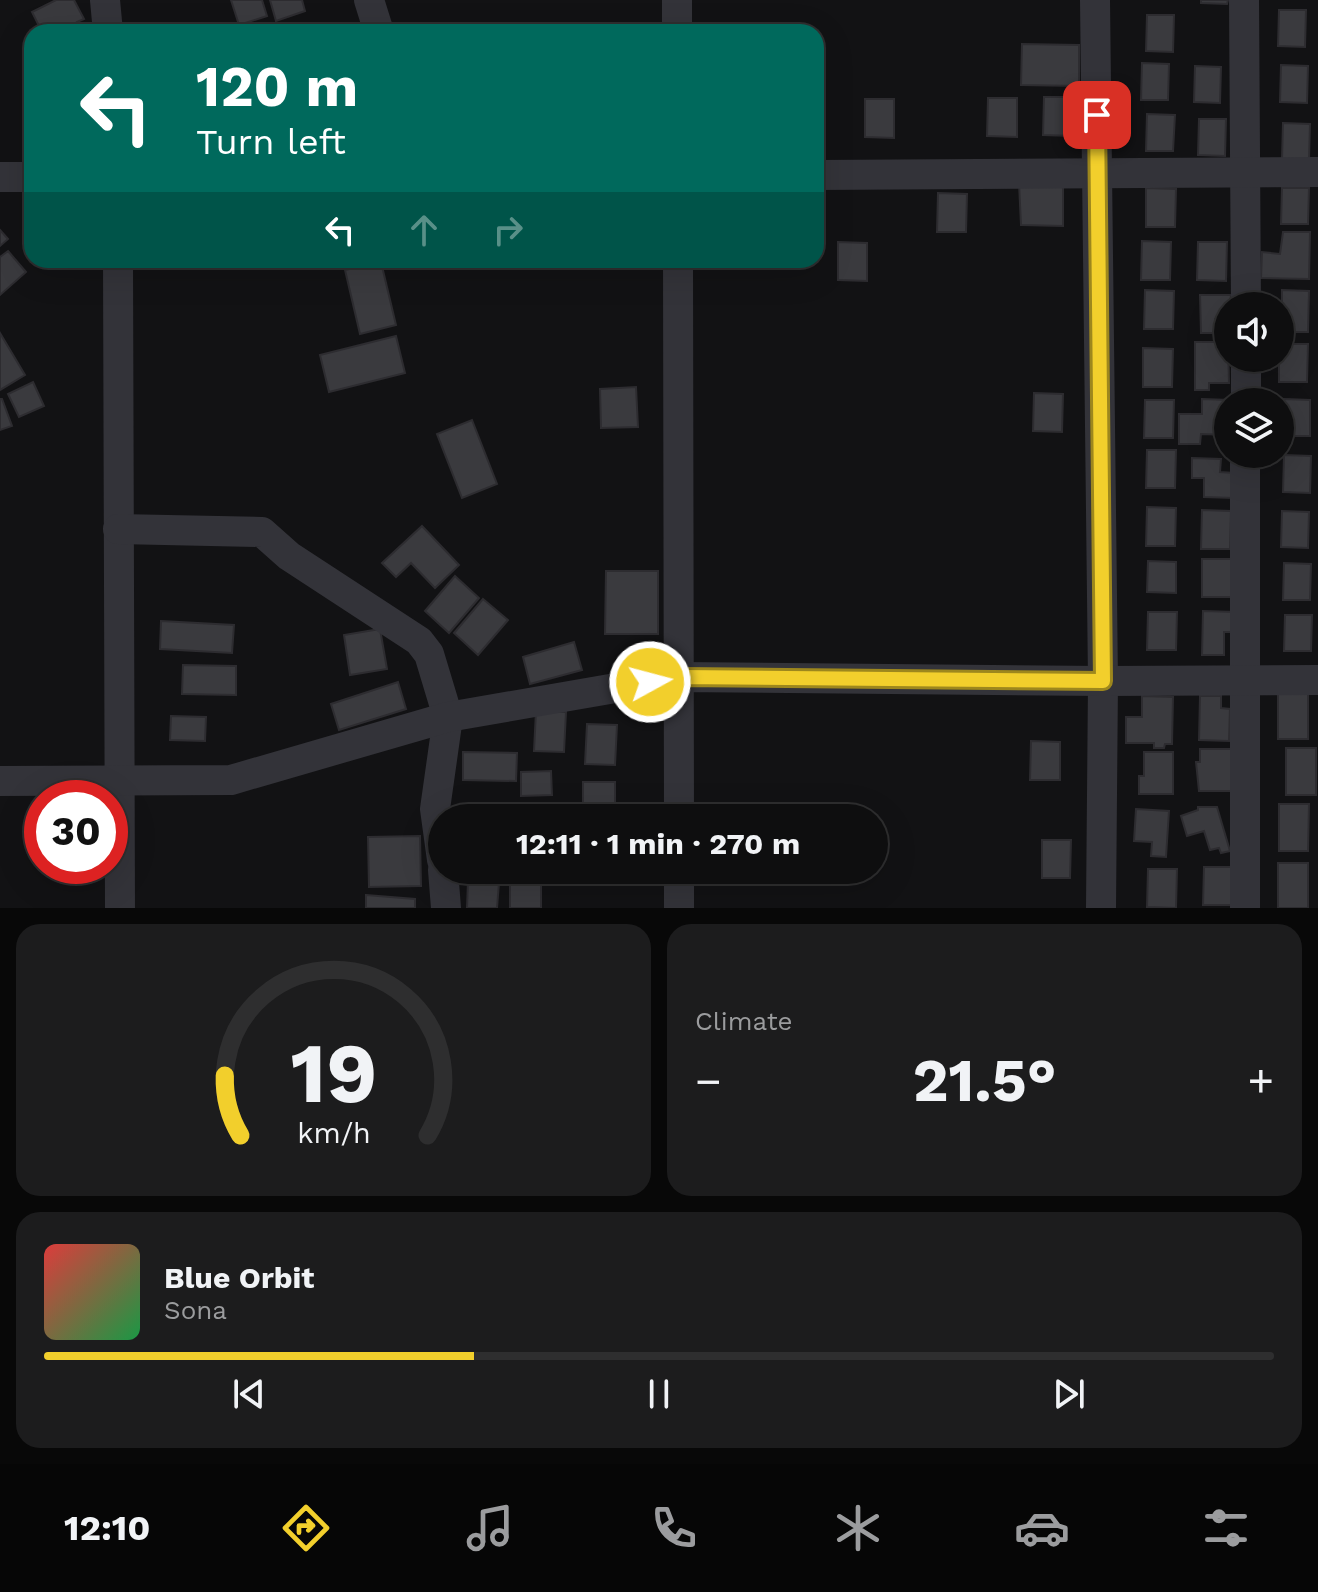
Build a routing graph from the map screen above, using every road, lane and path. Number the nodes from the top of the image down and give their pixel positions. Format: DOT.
graph roads {
  1 [pos="105,0"];
  2 [pos="369,0"];
  3 [pos="677,0"];
  4 [pos="1095,0"];
  5 [pos="1244,0"];
  6 [pos="107,24"];
  7 [pos="376,24"];
  8 [pos="677,24"];
  9 [pos="1247,172"];
  10 [pos="1318,172"];
  11 [pos="1098,173"];
  12 [pos="824,175"];
  13 [pos="0,177"];
  14 [pos="24,177"];
  15 [pos="118,268"];
  16 [pos="678,268"];
  17 [pos="1246,292"];
  18 [pos="1245,468"];
  19 [pos="118,529"];
  20 [pos="679,677"];
  21 [pos="1244,680"];
  22 [pos="1318,680"];
  23 [pos="1103,681"];
  24 [pos="448,717"];
  25 [pos="118,780"];
  26 [pos="0,781"];
  27 [pos="24,781"];
  28 [pos="128,781"];
  29 [pos="436,804"];
  30 [pos="679,804"];
  31 [pos="120,884"];
  32 [pos="444,884"];
  33 [pos="679,884"];
  34 [pos="120,908"];
  35 [pos="446,908"];
  36 [pos="679,908"];
  37 [pos="1101,908"];
  38 [pos="1245,908"];
  1 -- 6 [label="street"];
  2 -- 7 [label="street"];
  3 -- 8 [label="street"];
  4 -- 11 [label="street"];
  5 -- 9 [label="street"];
  9 -- 10 [label="street"];
  9 -- 11 [label="street"];
  9 -- 17 [label="street"];
  11 -- 12 [label="street"];
  11 -- 23 [label="street"];
  13 -- 14 [label="street"];
  15 -- 19 [label="street"];
  16 -- 20 [label="street"];
  18 -- 21 [label="street"];
  19 -- 24 [label="street"];
  19 -- 25 [label="street"];
  20 -- 23 [label="street"];
  20 -- 24 [label="street"];
  20 -- 30 [label="street"];
  21 -- 22 [label="street"];
  21 -- 23 [label="street"];
  21 -- 38 [label="street"];
  23 -- 37 [label="street"];
  24 -- 28 [label="street"];
  24 -- 29 [label="street"];
  26 -- 27 [label="street"];
  31 -- 34 [label="street"];
  32 -- 35 [label="street"];
  33 -- 36 [label="street"];
}
